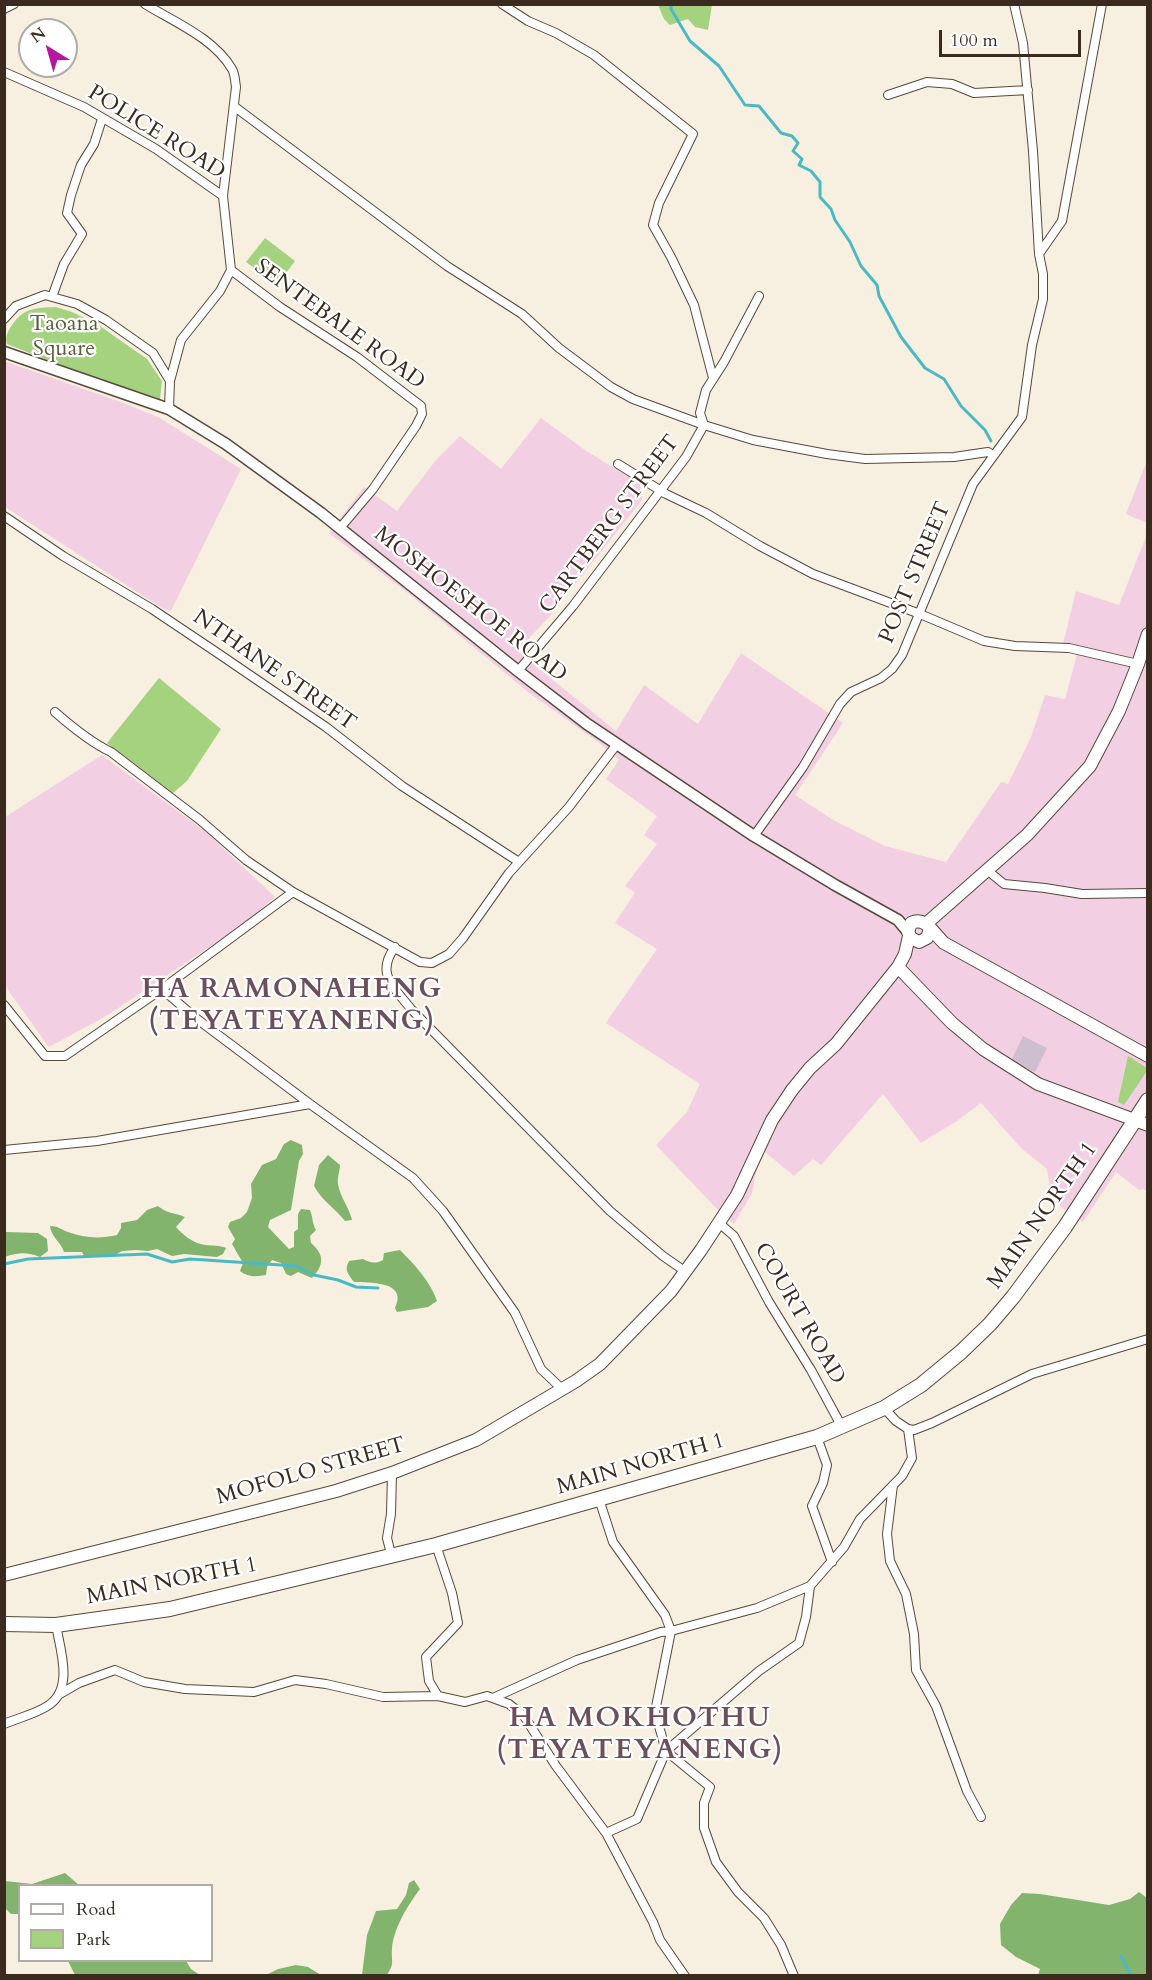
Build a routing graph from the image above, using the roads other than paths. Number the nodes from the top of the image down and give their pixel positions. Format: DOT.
graph roads {
  1 [pos="14,4"];
  2 [pos="145,4"];
  3 [pos="502,4"];
  4 [pos="1014,4"];
  5 [pos="1102,4"];
  6 [pos="4,9"];
  7 [pos="4,72"];
  8 [pos="1028,90"];
  9 [pos="888,95"];
  10 [pos="235,107"];
  11 [pos="102,119"];
  12 [pos="223,196"];
  13 [pos="1039,254"];
  14 [pos="231,270"];
  15 [pos="759,296"];
  16 [pos="52,297"];
  17 [pos="4,319"];
  18 [pos="4,352"];
  19 [pos="713,378"];
  20 [pos="170,381"];
  21 [pos="169,409"];
  22 [pos="704,426"];
  23 [pos="993,454"];
  24 [pos="618,464"];
  25 [pos="660,490"];
  26 [pos="4,516"];
  27 [pos="340,528"];
  28 [pos="920,614"];
  29 [pos="1148,634"];
  30 [pos="1138,664"];
  31 [pos="518,671"];
  32 [pos="55,712"];
  33 [pos="617,744"];
  34 [pos="754,836"];
  35 [pos="519,862"];
  36 [pos="987,870"];
  37 [pos="293,892"];
  38 [pos="1148,893"];
  39 [pos="919,932"];
  40 [pos="395,947"];
  41 [pos="898,967"];
  42 [pos="162,989"];
  43 [pos="4,1005"];
  44 [pos="1148,1056"];
  45 [pos="1148,1100"];
  46 [pos="310,1104"];
  47 [pos="1141,1123"];
  48 [pos="4,1150"];
  49 [pos="719,1223"];
  50 [pos="686,1272"];
  51 [pos="1148,1339"];
  52 [pos="562,1389"];
  53 [pos="884,1408"];
  54 [pos="842,1427"];
  55 [pos="908,1429"];
  56 [pos="817,1437"];
  57 [pos="392,1473"];
  58 [pos="893,1484"];
  59 [pos="599,1499"];
  60 [pos="436,1545"];
  61 [pos="391,1554"];
  62 [pos="832,1562"];
  63 [pos="4,1575"];
  64 [pos="810,1586"];
  65 [pos="4,1624"];
  66 [pos="56,1625"];
  67 [pos="671,1631"];
  68 [pos="60,1694"];
  69 [pos="438,1696"];
  70 [pos="493,1698"];
  71 [pos="4,1724"];
  72 [pos="666,1751"];
  73 [pos="981,1817"];
  74 [pos="606,1833"];
  75 [pos="686,1976"];
  76 [pos="794,1976"];
  1 -- 6 [label="street"];
  2 -- 10 [label="street, POLICE ROAD"];
  3 -- 19 [label="street"];
  4 -- 8 [label="street, POST STREET"];
  5 -- 13 [label="street"];
  7 -- 11 [label="street, POLICE ROAD"];
  8 -- 9 [label="street"];
  8 -- 13 [label="street, POST STREET"];
  10 -- 12 [label="street, POLICE ROAD"];
  10 -- 22 [label="street"];
  11 -- 12 [label="street, POLICE ROAD"];
  11 -- 16 [label="street"];
  12 -- 14 [label="street, POLICE ROAD"];
  13 -- 23 [label="street, POST STREET"];
  14 -- 20 [label="street"];
  14 -- 27 [label="street, SENTEBALE ROAD"];
  15 -- 19 [label="street"];
  16 -- 17 [label="street"];
  16 -- 20 [label="street"];
  18 -- 21 [label="street, MOSHOESHOE ROAD"];
  19 -- 22 [label="street"];
  20 -- 21 [label="street"];
  21 -- 27 [label="street, MOSHOESHOE ROAD"];
  22 -- 23 [label="street"];
  22 -- 25 [label="street, CARTBERG STREET"];
  23 -- 28 [label="street, POST STREET"];
  24 -- 25 [label="street"];
  25 -- 28 [label="street"];
  25 -- 31 [label="street, CARTBERG STREET"];
  26 -- 35 [label="street, NTHANE STREET"];
  27 -- 31 [label="street, MOSHOESHOE ROAD"];
  28 -- 30 [label="street"];
  28 -- 34 [label="street, POST STREET"];
  29 -- 30 [label="main road, MOFOLO STREET"];
  30 -- 36 [label="main road, MOFOLO STREET"];
  31 -- 33 [label="street, MOSHOESHOE ROAD"];
  32 -- 37 [label="street"];
  33 -- 34 [label="street, MOSHOESHOE ROAD"];
  33 -- 35 [label="street"];
  34 -- 39 [label="street, MOSHOESHOE ROAD"];
  35 -- 40 [label="street"];
  36 -- 38 [label="street"];
  36 -- 39 [label="main road, MOFOLO STREET"];
  37 -- 40 [label="street"];
  37 -- 42 [label="street"];
  39 -- 41 [label="main road, MOFOLO STREET"];
  39 -- 44 [label="main road, MOSHOESHOE ROAD"];
  40 -- 50 [label="street"];
  41 -- 47 [label="main road"];
  41 -- 49 [label="main road, MOFOLO STREET"];
  42 -- 43 [label="street"];
  42 -- 46 [label="street"];
  45 -- 47 [label="main road, MAIN NORTH 1"];
  46 -- 48 [label="street"];
  46 -- 52 [label="street"];
  47 -- 53 [label="main road, MAIN NORTH 1"];
  49 -- 50 [label="main road, MOFOLO STREET"];
  49 -- 54 [label="street, COURT ROAD"];
  50 -- 52 [label="main road, MOFOLO STREET"];
  51 -- 55 [label="street"];
  52 -- 57 [label="main road, MOFOLO STREET"];
  53 -- 54 [label="main road, MAIN NORTH 1"];
  53 -- 55 [label="street"];
  54 -- 56 [label="main road, MAIN NORTH 1"];
  55 -- 58 [label="street"];
  56 -- 59 [label="main road, MAIN NORTH 1"];
  56 -- 62 [label="street"];
  57 -- 61 [label="street"];
  57 -- 63 [label="main road, MOFOLO STREET"];
  58 -- 62 [label="street"];
  58 -- 73 [label="street"];
  59 -- 60 [label="main road, MAIN NORTH 1"];
  59 -- 67 [label="street"];
  60 -- 61 [label="main road, MAIN NORTH 1"];
  60 -- 69 [label="street"];
  61 -- 66 [label="main road, MAIN NORTH 1"];
  62 -- 64 [label="street"];
  64 -- 67 [label="street"];
  64 -- 72 [label="street"];
  65 -- 66 [label="main road, MAIN NORTH 1"];
  66 -- 68 [label="street"];
  67 -- 70 [label="street"];
  67 -- 72 [label="street"];
  68 -- 69 [label="street"];
  68 -- 71 [label="street"];
  69 -- 70 [label="street"];
  70 -- 74 [label="street"];
  72 -- 74 [label="street"];
  72 -- 76 [label="street"];
  74 -- 75 [label="street"];
}
